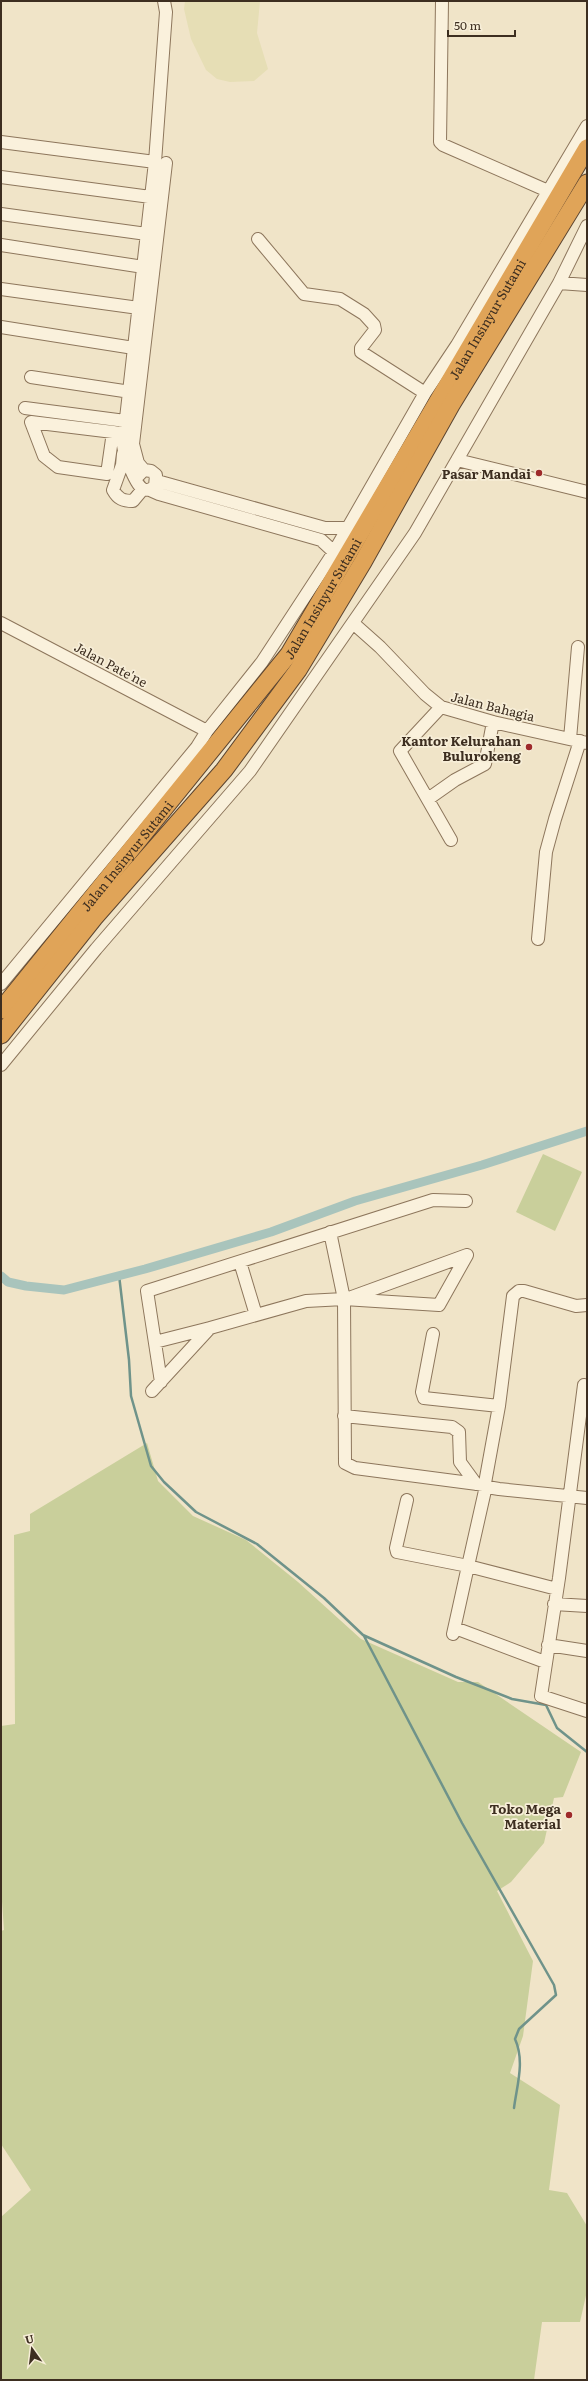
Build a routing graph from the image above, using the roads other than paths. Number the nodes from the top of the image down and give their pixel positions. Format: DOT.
graph roads {
  1 [pos="164,1"];
  2 [pos="442,1"];
  3 [pos="587,126"];
  4 [pos="1,142"];
  5 [pos="587,148"];
  6 [pos="160,162"];
  7 [pos="1,177"];
  8 [pos="587,183"];
  9 [pos="548,191"];
  10 [pos="156,198"];
  11 [pos="1,214"];
  12 [pos="587,226"];
  13 [pos="152,235"];
  14 [pos="258,239"];
  15 [pos="1,245"];
  16 [pos="148,268"];
  17 [pos="559,283"];
  18 [pos="587,285"];
  19 [pos="1,289"];
  20 [pos="143,309"];
  21 [pos="1,327"];
  22 [pos="138,349"];
  23 [pos="31,377"];
  24 [pos="134,392"];
  25 [pos="425,393"];
  26 [pos="25,408"];
  27 [pos="130,422"];
  28 [pos="118,433"];
  29 [pos="124,454"];
  30 [pos="457,460"];
  31 [pos="140,474"];
  32 [pos="150,486"];
  33 [pos="587,492"];
  34 [pos="348,528"];
  35 [pos="323,534"];
  36 [pos="334,552"];
  37 [pos="1,623"];
  38 [pos="353,623"];
  39 [pos="578,647"];
  40 [pos="441,707"];
  41 [pos="493,722"];
  42 [pos="207,730"];
  43 [pos="579,741"];
  44 [pos="428,799"];
  45 [pos="451,840"];
  46 [pos="538,939"];
  47 [pos="1,984"];
  48 [pos="1,1010"];
  49 [pos="1,1035"];
  50 [pos="1,1065"];
  51 [pos="466,1201"];
  52 [pos="330,1232"];
  53 [pos="240,1262"];
  54 [pos="344,1299"];
  55 [pos="587,1305"];
  56 [pos="256,1315"];
  57 [pos="210,1328"];
  58 [pos="433,1334"];
  59 [pos="155,1342"];
  60 [pos="161,1382"];
  61 [pos="584,1385"];
  62 [pos="152,1391"];
  63 [pos="499,1406"];
  64 [pos="344,1416"];
  65 [pos="482,1485"];
  66 [pos="568,1496"];
  67 [pos="587,1498"];
  68 [pos="407,1500"];
  69 [pos="468,1566"];
  70 [pos="557,1589"];
  71 [pos="554,1604"];
  72 [pos="587,1606"];
  73 [pos="548,1645"];
  74 [pos="587,1651"];
  75 [pos="545,1662"];
  76 [pos="587,1711"];
  1 -- 6 [label="street"];
  2 -- 9 [label="street"];
  3 -- 9 [label="street"];
  4 -- 6 [label="street"];
  5 -- 48 [label="highway, Jalan Insinyur Sutami"];
  6 -- 10 [label="street"];
  7 -- 10 [label="street"];
  8 -- 49 [label="highway, Jalan Insinyur Sutami"];
  9 -- 25 [label="street"];
  10 -- 13 [label="street"];
  11 -- 13 [label="street"];
  12 -- 17 [label="street"];
  13 -- 16 [label="street"];
  14 -- 25 [label="street"];
  15 -- 16 [label="street"];
  16 -- 20 [label="street"];
  17 -- 18 [label="street"];
  17 -- 30 [label="street"];
  19 -- 20 [label="street"];
  20 -- 22 [label="street"];
  21 -- 22 [label="street"];
  22 -- 24 [label="street"];
  23 -- 24 [label="street"];
  24 -- 27 [label="street"];
  25 -- 34 [label="street"];
  26 -- 27 [label="street"];
  27 -- 28 [label="street"];
  27 -- 31 [label="street"];
  28 -- 28 [label="street"];
  28 -- 29 [label="street"];
  29 -- 31 [label="street"];
  29 -- 32 [label="street"];
  30 -- 33 [label="street"];
  30 -- 38 [label="street"];
  31 -- 32 [label="street"];
  31 -- 32 [label="street"];
  32 -- 35 [label="street"];
  34 -- 35 [label="street"];
  34 -- 36 [label="street"];
  35 -- 36 [label="street"];
  36 -- 42 [label="street"];
  37 -- 42 [label="street, Jalan Pate'ne"];
  38 -- 40 [label="street, Jalan Bahagia"];
  38 -- 50 [label="street"];
  39 -- 43 [label="street"];
  40 -- 41 [label="street, Jalan Bahagia"];
  40 -- 44 [label="street"];
  41 -- 43 [label="street, Jalan Bahagia"];
  41 -- 44 [label="street"];
  42 -- 47 [label="street"];
  43 -- 46 [label="street"];
  44 -- 45 [label="street"];
  51 -- 52 [label="street"];
  52 -- 53 [label="street"];
  52 -- 54 [label="street"];
  53 -- 56 [label="street"];
  53 -- 59 [label="street"];
  54 -- 54 [label="street"];
  54 -- 56 [label="street"];
  54 -- 64 [label="street"];
  55 -- 63 [label="street"];
  56 -- 57 [label="street"];
  57 -- 59 [label="street"];
  57 -- 60 [label="street"];
  58 -- 63 [label="street"];
  59 -- 60 [label="street"];
  60 -- 62 [label="street"];
  61 -- 66 [label="street"];
  63 -- 65 [label="street"];
  64 -- 65 [label="street"];
  64 -- 65 [label="street"];
  65 -- 66 [label="street"];
  65 -- 69 [label="street"];
  66 -- 67 [label="street"];
  66 -- 70 [label="street"];
  68 -- 69 [label="street"];
  69 -- 70 [label="street"];
  69 -- 75 [label="street"];
  70 -- 71 [label="street"];
  71 -- 72 [label="street"];
  71 -- 73 [label="street"];
  73 -- 74 [label="street"];
  73 -- 75 [label="street"];
  75 -- 76 [label="street"];
}
